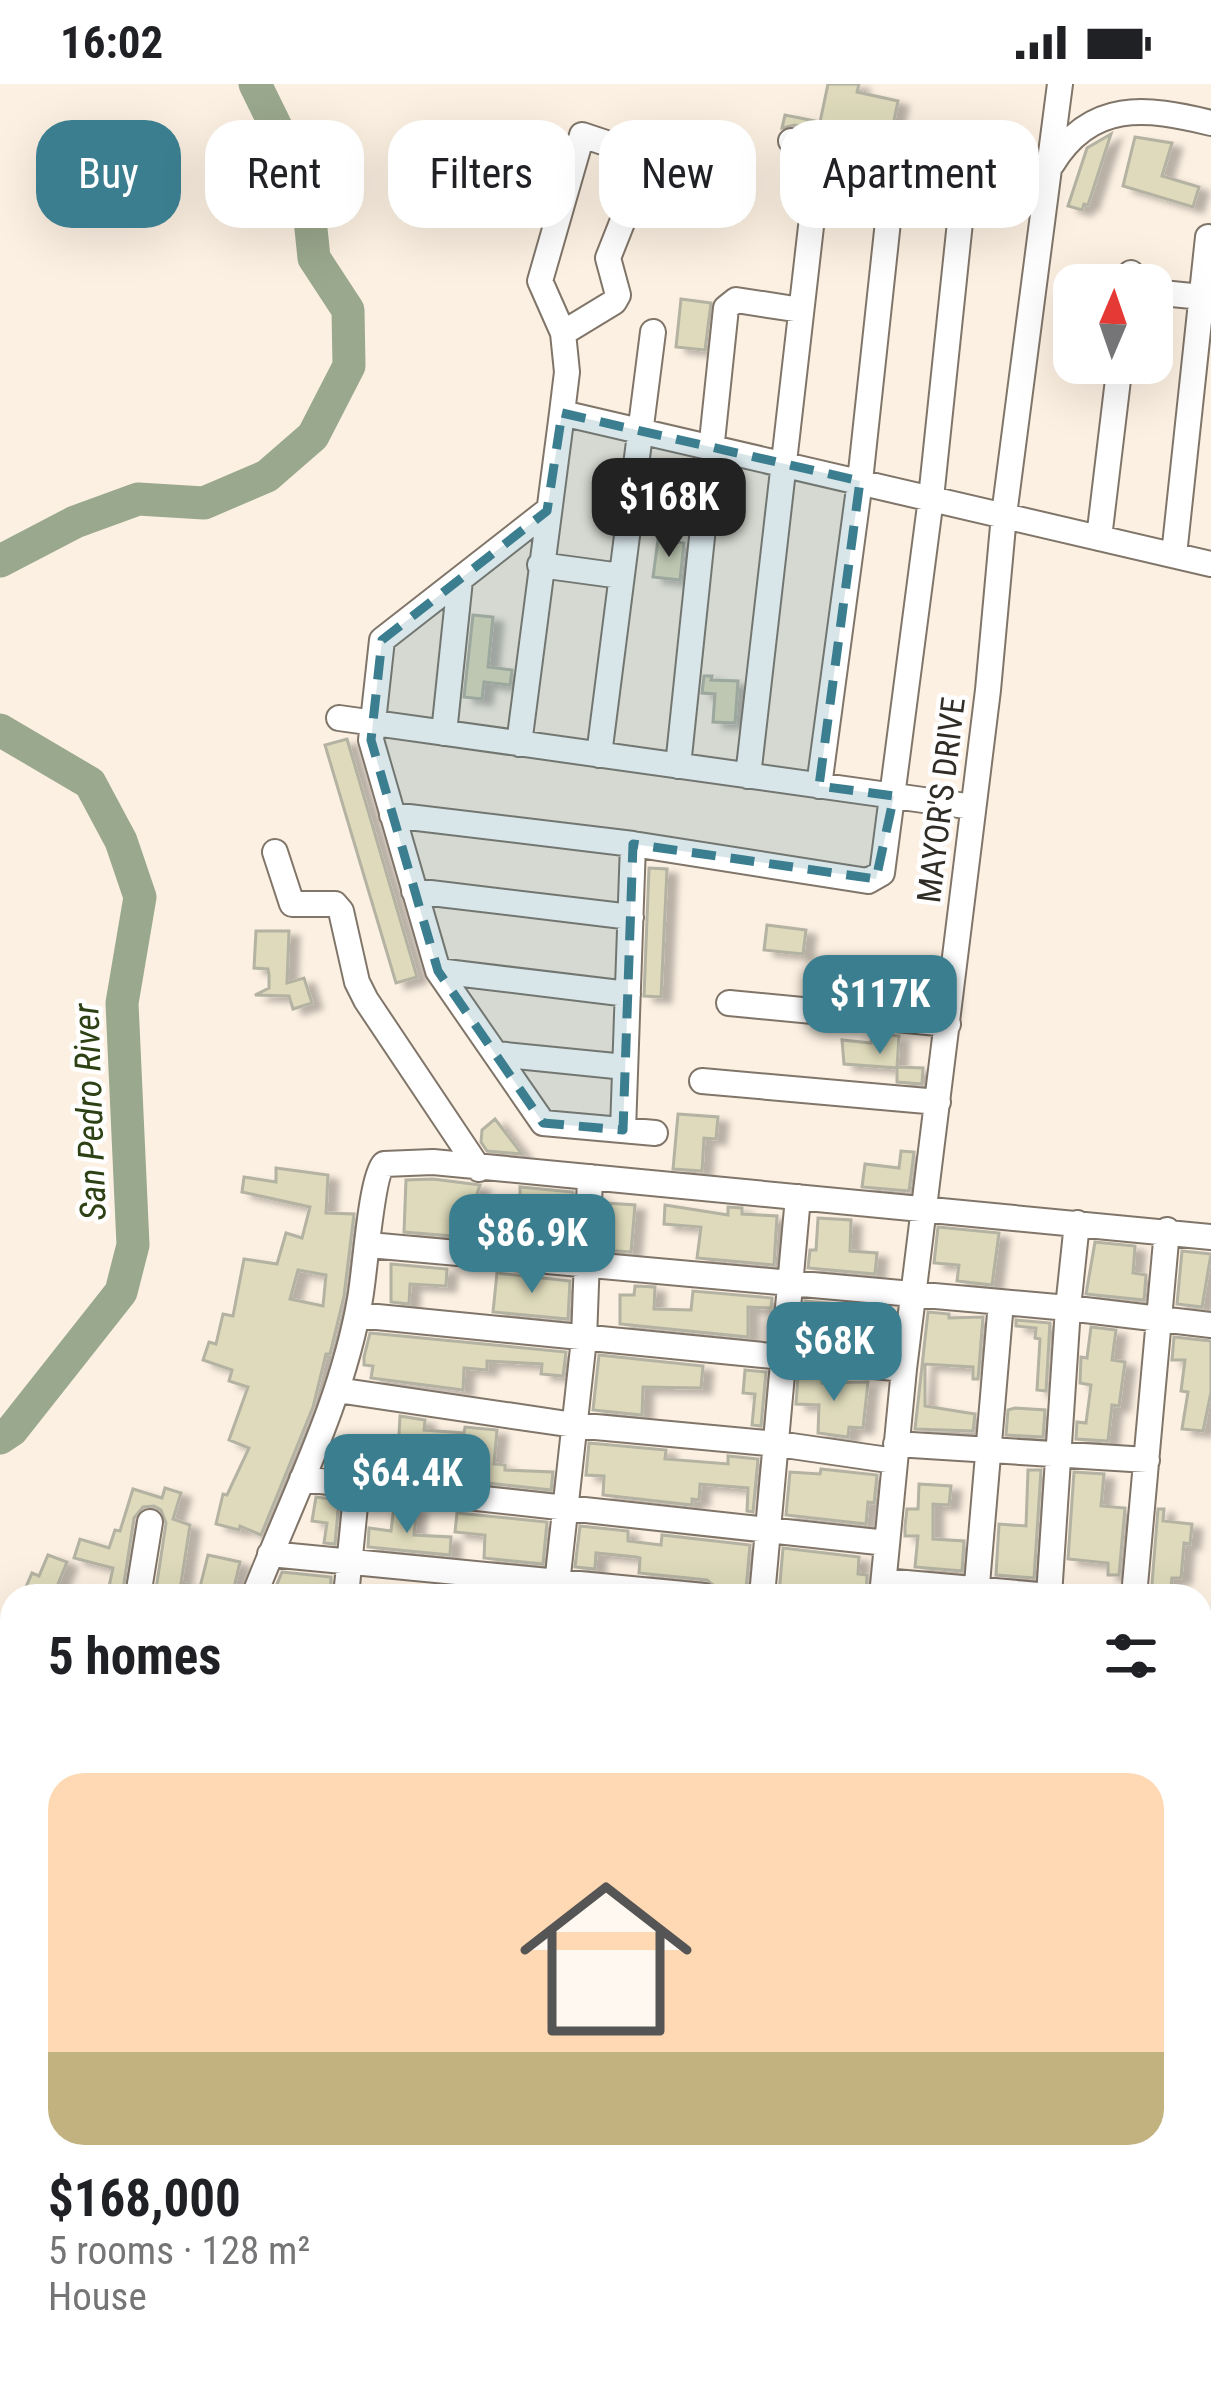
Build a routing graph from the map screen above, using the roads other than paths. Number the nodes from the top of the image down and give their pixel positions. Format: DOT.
graph roads {
  1 [pos="1060,84"];
  2 [pos="1211,123"];
  3 [pos="1047,171"];
  4 [pos="811,228"];
  5 [pos="887,228"];
  6 [pos="961,228"];
  7 [pos="1211,238"];
  8 [pos="1173,294"];
  9 [pos="1202,297"];
  10 [pos="801,310"];
  11 [pos="653,332"];
  12 [pos="563,333"];
  13 [pos="1117,384"];
  14 [pos="562,413"];
  15 [pos="640,430"];
  16 [pos="713,447"];
  17 [pos="783,464"];
  18 [pos="860,481"];
  19 [pos="931,498"];
  20 [pos="547,511"];
  21 [pos="1004,515"];
  22 [pos="1099,538"];
  23 [pos="1174,555"];
  24 [pos="1211,564"];
  25 [pos="541,566"];
  26 [pos="621,576"];
  27 [pos="460,580"];
  28 [pos="339,718"];
  29 [pos="371,723"];
  30 [pos="444,733"];
  31 [pos="519,744"];
  32 [pos="599,755"];
  33 [pos="677,766"];
  34 [pos="748,776"];
  35 [pos="819,786"];
  36 [pos="894,796"];
  37 [pos="974,808"];
  38 [pos="392,815"];
  39 [pos="633,844"];
  40 [pos="275,852"];
  41 [pos="414,890"];
  42 [pos="631,916"];
  43 [pos="438,970"];
  44 [pos="628,994"];
  45 [pos="729,1003"];
  46 [pos="947,1024"];
  47 [pos="496,1054"];
  48 [pos="625,1067"];
  49 [pos="702,1082"];
  50 [pos="938,1102"];
  51 [pos="622,1130"];
  52 [pos="655,1133"];
  53 [pos="479,1168"];
  54 [pos="590,1177"];
  55 [pos="798,1197"];
  56 [pos="925,1212"];
  57 [pos="1077,1223"];
  58 [pos="1167,1230"];
  59 [pos="1211,1237"];
  60 [pos="369,1245"];
  61 [pos="585,1265"];
  62 [pos="789,1284"];
  63 [pos="914,1294"];
  64 [pos="1001,1302"];
  65 [pos="1067,1308"];
  66 [pos="357,1316"];
  67 [pos="1159,1317"];
  68 [pos="1211,1325"];
  69 [pos="584,1340"];
  70 [pos="785,1358"];
  71 [pos="904,1369"];
  72 [pos="338,1390"];
  73 [pos="574,1425"];
  74 [pos="778,1444"];
  75 [pos="987,1450"];
  76 [pos="896,1453"];
  77 [pos="1060,1454"];
  78 [pos="1147,1460"];
  79 [pos="302,1479"];
  80 [pos="357,1486"];
  81 [pos="562,1510"];
  82 [pos="150,1522"];
  83 [pos="770,1533"];
  84 [pos="886,1543"];
  85 [pos="270,1554"];
  86 [pos="349,1561"];
  87 [pos="140,1584"];
  88 [pos="259,1584"];
  89 [pos="347,1584"];
  90 [pos="519,1584"];
  91 [pos="556,1584"];
  92 [pos="764,1584"];
  93 [pos="883,1584"];
  94 [pos="977,1584"];
  95 [pos="1050,1584"];
  96 [pos="1135,1584"];
  1 -- 3 [label="street, MAYOR'S DRIVE"];
  2 -- 3 [label="street"];
  3 -- 21 [label="street, MAYOR'S DRIVE"];
  4 -- 10 [label="street"];
  5 -- 18 [label="street"];
  6 -- 19 [label="street"];
  7 -- 9 [label="street"];
  8 -- 9 [label="street"];
  9 -- 23 [label="street"];
  10 -- 16 [label="street"];
  10 -- 17 [label="street"];
  11 -- 15 [label="street"];
  12 -- 12 [label="street"];
  12 -- 14 [label="street"];
  13 -- 22 [label="street"];
  14 -- 15 [label="street"];
  14 -- 20 [label="street"];
  15 -- 16 [label="street"];
  15 -- 26 [label="street"];
  16 -- 17 [label="street"];
  16 -- 33 [label="street"];
  17 -- 18 [label="street"];
  17 -- 34 [label="street"];
  18 -- 19 [label="street"];
  18 -- 35 [label="street"];
  19 -- 21 [label="street"];
  19 -- 36 [label="street"];
  20 -- 25 [label="street"];
  20 -- 27 [label="street"];
  21 -- 22 [label="street"];
  21 -- 37 [label="street, MAYOR'S DRIVE"];
  22 -- 23 [label="street"];
  23 -- 24 [label="street"];
  25 -- 26 [label="street"];
  25 -- 31 [label="street"];
  26 -- 32 [label="street"];
  27 -- 29 [label="street"];
  27 -- 30 [label="street"];
  28 -- 29 [label="street"];
  29 -- 30 [label="street"];
  29 -- 38 [label="street"];
  30 -- 31 [label="street"];
  31 -- 32 [label="street"];
  32 -- 33 [label="street"];
  33 -- 34 [label="street"];
  34 -- 35 [label="street"];
  35 -- 36 [label="street"];
  36 -- 37 [label="street"];
  36 -- 39 [label="street"];
  37 -- 46 [label="street, MAYOR'S DRIVE"];
  38 -- 39 [label="street"];
  38 -- 41 [label="street"];
  39 -- 42 [label="street"];
  40 -- 53 [label="street"];
  41 -- 42 [label="street"];
  41 -- 43 [label="street"];
  42 -- 44 [label="street"];
  43 -- 44 [label="street"];
  43 -- 47 [label="street"];
  44 -- 48 [label="street"];
  45 -- 46 [label="street"];
  46 -- 50 [label="street, MAYOR'S DRIVE"];
  47 -- 48 [label="street"];
  47 -- 51 [label="street"];
  48 -- 51 [label="street"];
  49 -- 50 [label="street"];
  50 -- 56 [label="street, MAYOR'S DRIVE"];
  51 -- 52 [label="street"];
  53 -- 54 [label="street"];
  53 -- 60 [label="street"];
  54 -- 55 [label="street"];
  54 -- 61 [label="street"];
  55 -- 56 [label="street"];
  55 -- 62 [label="street"];
  56 -- 57 [label="street"];
  56 -- 63 [label="street, MAYOR'S DRIVE"];
  57 -- 58 [label="street"];
  57 -- 65 [label="street"];
  58 -- 59 [label="street"];
  58 -- 67 [label="street"];
  60 -- 61 [label="street"];
  60 -- 66 [label="street"];
  61 -- 62 [label="street"];
  61 -- 69 [label="street"];
  62 -- 63 [label="street"];
  62 -- 70 [label="street"];
  63 -- 64 [label="street"];
  63 -- 71 [label="street, MAYOR'S DRIVE"];
  64 -- 65 [label="street"];
  64 -- 75 [label="street"];
  65 -- 67 [label="street"];
  65 -- 77 [label="street"];
  66 -- 69 [label="street"];
  66 -- 72 [label="street"];
  67 -- 68 [label="street"];
  67 -- 78 [label="street"];
  69 -- 70 [label="street"];
  69 -- 73 [label="street"];
  70 -- 71 [label="street"];
  70 -- 74 [label="street"];
  71 -- 76 [label="street, MAYOR'S DRIVE"];
  72 -- 73 [label="street"];
  72 -- 79 [label="street"];
  73 -- 74 [label="street"];
  73 -- 81 [label="street"];
  74 -- 76 [label="street"];
  74 -- 83 [label="street"];
  75 -- 76 [label="street"];
  75 -- 77 [label="street"];
  75 -- 94 [label="street"];
  76 -- 84 [label="street, MAYOR'S DRIVE"];
  77 -- 78 [label="street"];
  77 -- 95 [label="street"];
  78 -- 96 [label="street"];
  79 -- 80 [label="street"];
  79 -- 85 [label="street"];
  80 -- 81 [label="street"];
  80 -- 86 [label="street"];
  81 -- 83 [label="street"];
  81 -- 91 [label="street"];
  82 -- 87 [label="street"];
  83 -- 84 [label="street"];
  83 -- 92 [label="street"];
  84 -- 93 [label="street, MAYOR'S DRIVE"];
  85 -- 86 [label="street"];
  85 -- 88 [label="street"];
  86 -- 89 [label="street"];
  86 -- 90 [label="street"];
}
